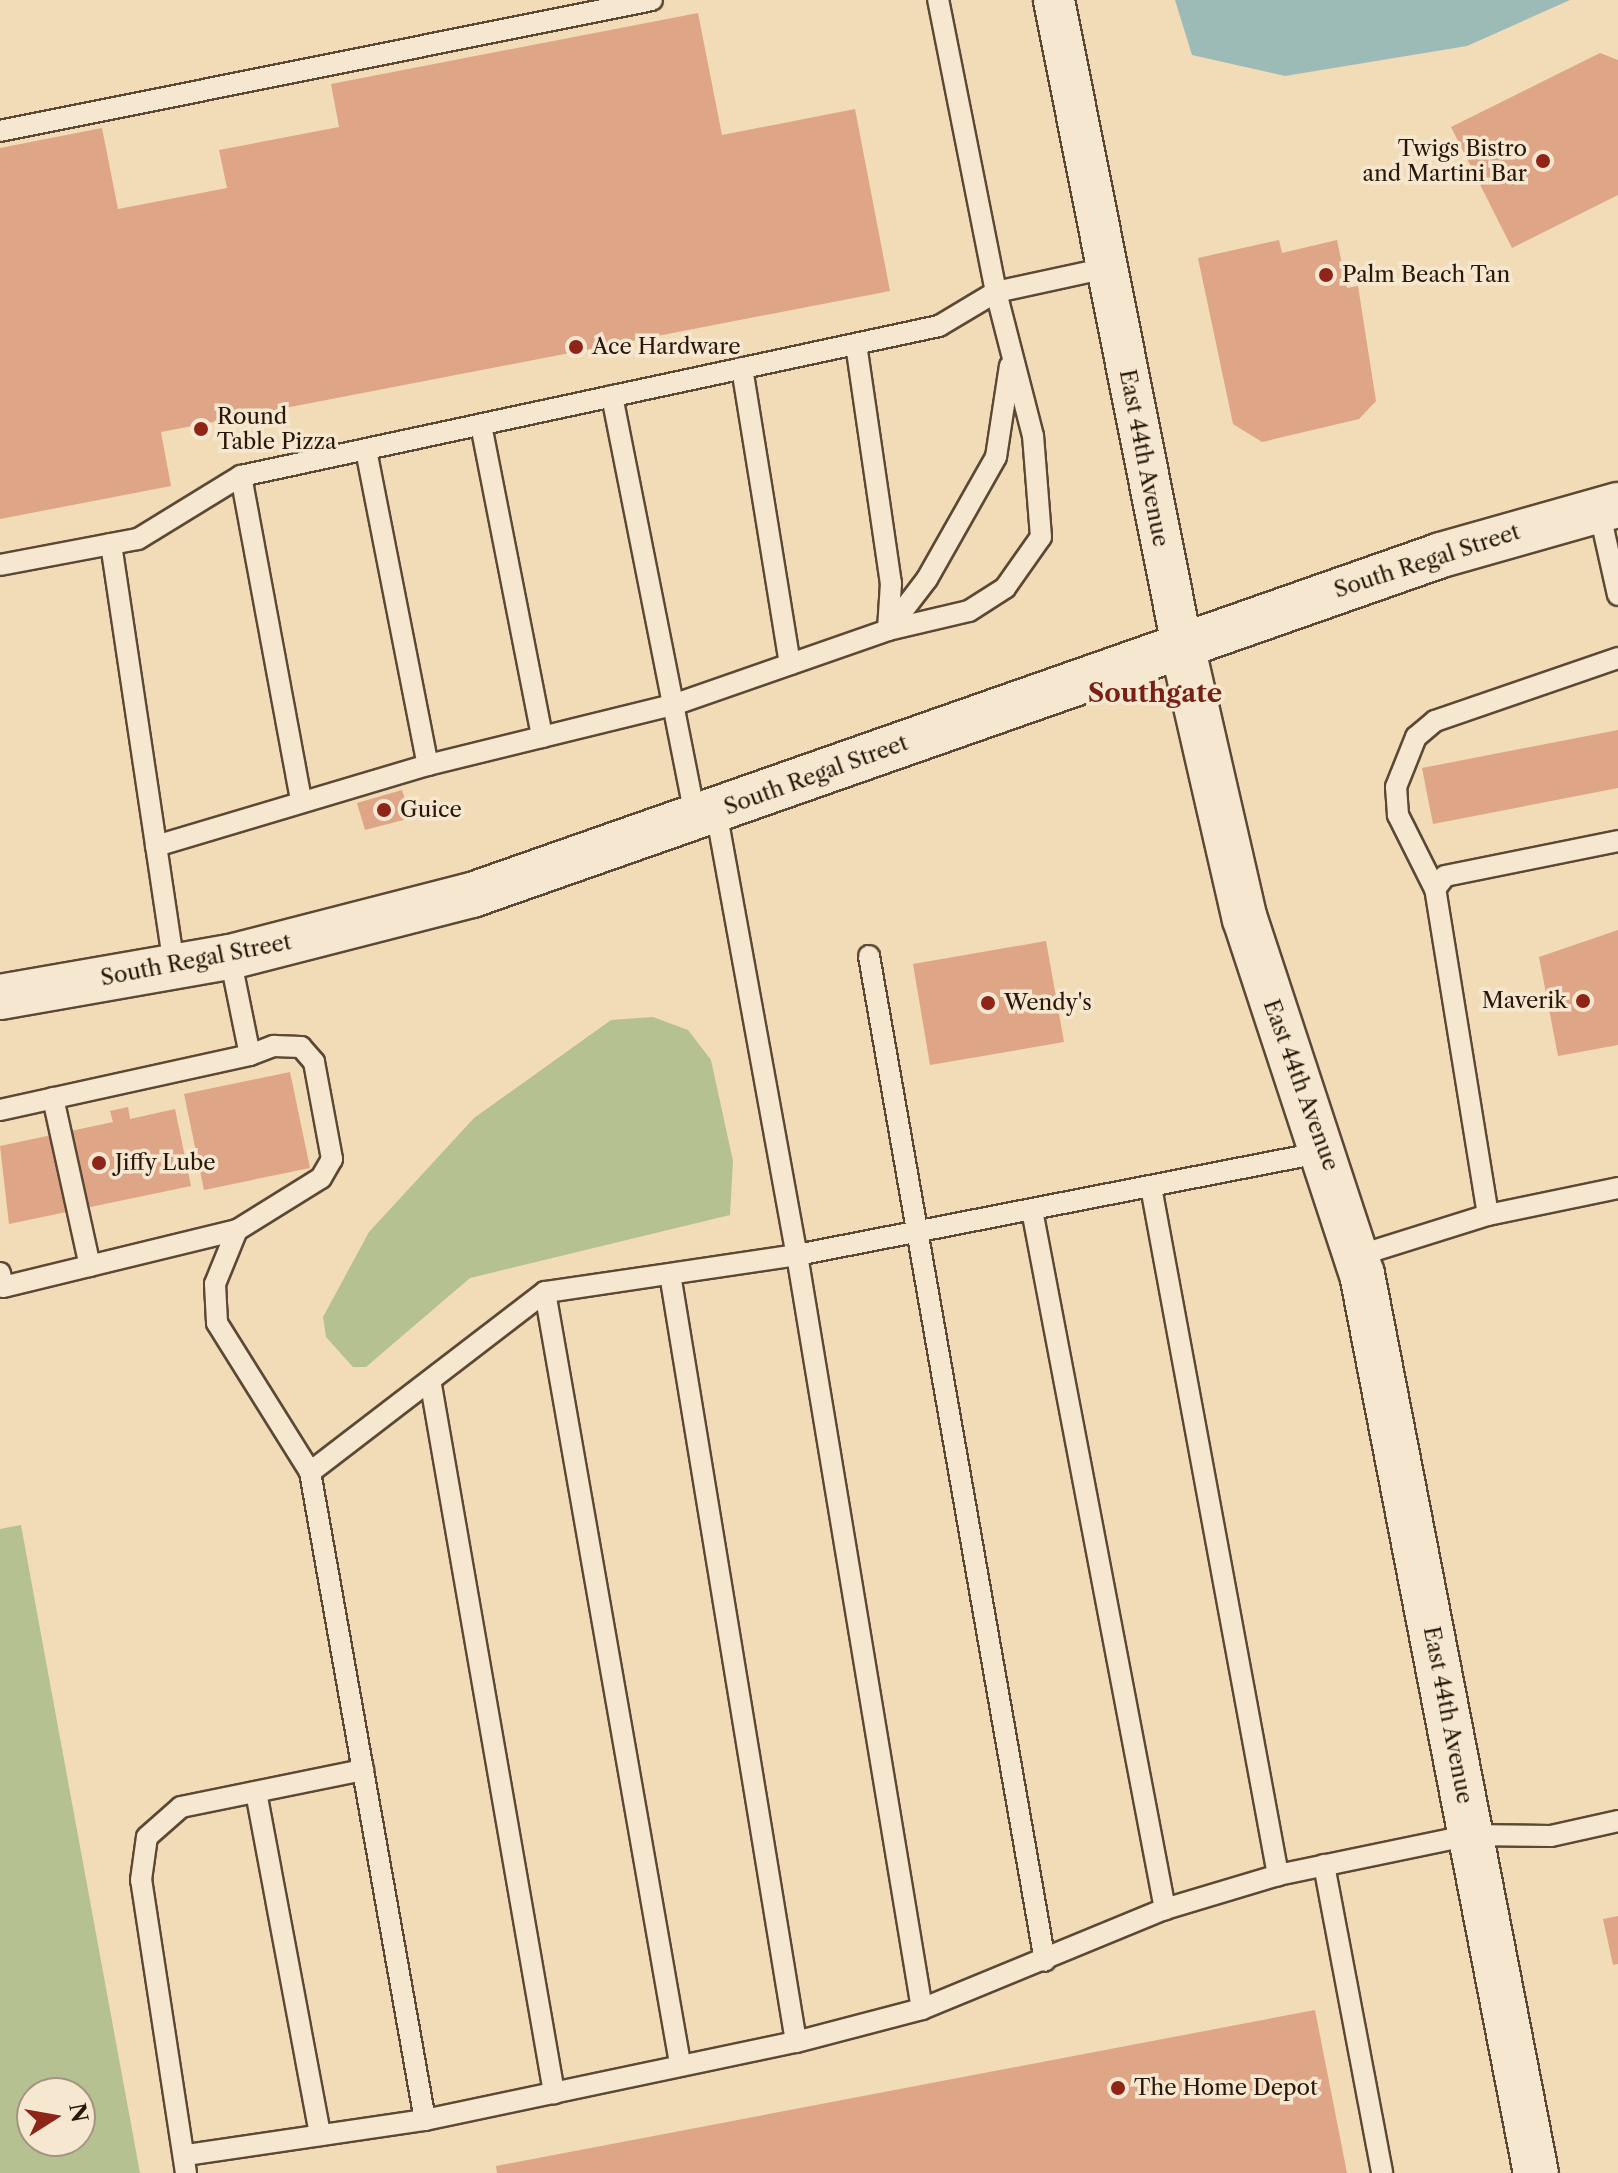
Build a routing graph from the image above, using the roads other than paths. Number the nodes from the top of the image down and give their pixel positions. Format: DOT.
graph roads {
  1 [pos="652,0"];
  2 [pos="938,0"];
  3 [pos="1054,0"];
  4 [pos="0,131"];
  5 [pos="1107,268"];
  6 [pos="996,292"];
  7 [pos="856,344"];
  8 [pos="1012,352"];
  9 [pos="742,368"];
  10 [pos="612,396"];
  11 [pos="481,425"];
  12 [pos="366,450"];
  13 [pos="241,476"];
  14 [pos="1608,508"];
  15 [pos="111,544"];
  16 [pos="0,565"];
  17 [pos="1618,595"];
  18 [pos="888,630"];
  19 [pos="1182,645"];
  20 [pos="1618,658"];
  21 [pos="790,664"];
  22 [pos="673,705"];
  23 [pos="542,737"];
  24 [pos="428,765"];
  25 [pos="301,801"];
  26 [pos="706,815"];
  27 [pos="1618,841"];
  28 [pos="156,846"];
  29 [pos="1435,889"];
  30 [pos="869,956"];
  31 [pos="230,957"];
  32 [pos="174,967"];
  33 [pos="0,997"];
  34 [pos="250,1055"];
  35 [pos="53,1098"];
  36 [pos="0,1110"];
  37 [pos="1326,1152"];
  38 [pos="1151,1187"];
  39 [pos="1618,1188"];
  40 [pos="1032,1210"];
  41 [pos="1488,1215"];
  42 [pos="237,1230"];
  43 [pos="916,1234"];
  44 [pos="797,1255"];
  45 [pos="1357,1256"];
  46 [pos="90,1266"];
  47 [pos="0,1273"];
  48 [pos="670,1274"];
  49 [pos="545,1292"];
  50 [pos="431,1385"];
  51 [pos="310,1472"];
  52 [pos="363,1770"];
  53 [pos="256,1792"];
  54 [pos="1618,1821"];
  55 [pos="1471,1835"];
  56 [pos="1324,1865"];
  57 [pos="1278,1875"];
  58 [pos="1165,1909"];
  59 [pos="1045,1961"];
  60 [pos="922,2009"];
  61 [pos="796,2042"];
  62 [pos="680,2063"];
  63 [pos="554,2093"];
  64 [pos="425,2120"];
  65 [pos="320,2135"];
  66 [pos="186,2164"];
  67 [pos="1382,2173"];
  68 [pos="1536,2173"];
  1 -- 4 [label="lane"];
  2 -- 6 [label="lane"];
  3 -- 5 [label="street, East 44th Avenue"];
  5 -- 6 [label="lane"];
  5 -- 19 [label="street, East 44th Avenue"];
  6 -- 7 [label="lane"];
  6 -- 8 [label="lane"];
  7 -- 9 [label="lane"];
  7 -- 18 [label="lane"];
  8 -- 18 [label="lane"];
  8 -- 18 [label="lane"];
  9 -- 10 [label="lane"];
  9 -- 21 [label="lane"];
  10 -- 11 [label="lane"];
  10 -- 22 [label="lane"];
  11 -- 12 [label="lane"];
  11 -- 23 [label="lane"];
  12 -- 13 [label="lane"];
  12 -- 24 [label="lane"];
  13 -- 15 [label="lane"];
  13 -- 25 [label="lane"];
  14 -- 17 [label="lane"];
  14 -- 19 [label="main road, South Regal Street"];
  15 -- 16 [label="lane"];
  15 -- 28 [label="lane"];
  18 -- 21 [label="lane"];
  19 -- 26 [label="main road, South Regal Street"];
  19 -- 37 [label="main road, East 44th Avenue"];
  20 -- 29 [label="lane"];
  21 -- 22 [label="lane"];
  22 -- 23 [label="lane"];
  22 -- 26 [label="lane"];
  23 -- 24 [label="lane"];
  24 -- 25 [label="lane"];
  25 -- 28 [label="lane"];
  26 -- 31 [label="main road, South Regal Street"];
  26 -- 44 [label="lane"];
  27 -- 29 [label="lane"];
  28 -- 32 [label="lane"];
  29 -- 41 [label="lane"];
  30 -- 43 [label="lane"];
  31 -- 32 [label="main road, South Regal Street"];
  31 -- 34 [label="lane"];
  32 -- 33 [label="main road, South Regal Street"];
  34 -- 35 [label="lane"];
  34 -- 42 [label="lane"];
  35 -- 36 [label="lane"];
  35 -- 46 [label="lane"];
  37 -- 38 [label="lane"];
  37 -- 45 [label="main road, East 44th Avenue"];
  38 -- 40 [label="lane"];
  38 -- 57 [label="lane"];
  39 -- 41 [label="lane"];
  40 -- 43 [label="lane"];
  40 -- 58 [label="lane"];
  41 -- 45 [label="lane"];
  42 -- 46 [label="lane"];
  42 -- 51 [label="lane"];
  43 -- 44 [label="lane"];
  43 -- 59 [label="lane"];
  44 -- 48 [label="lane"];
  44 -- 60 [label="lane"];
  45 -- 55 [label="main road, East 44th Avenue"];
  46 -- 47 [label="lane"];
  48 -- 49 [label="lane"];
  48 -- 61 [label="lane"];
  49 -- 50 [label="lane"];
  49 -- 62 [label="lane"];
  50 -- 51 [label="lane"];
  50 -- 63 [label="lane"];
  51 -- 52 [label="lane"];
  52 -- 53 [label="lane"];
  52 -- 64 [label="lane"];
  53 -- 65 [label="lane"];
  53 -- 66 [label="lane"];
  54 -- 55 [label="lane"];
  55 -- 56 [label="lane"];
  55 -- 68 [label="main road, East 44th Avenue"];
  56 -- 57 [label="lane"];
  56 -- 67 [label="lane"];
  57 -- 58 [label="lane"];
  58 -- 59 [label="lane"];
  59 -- 60 [label="lane"];
  60 -- 61 [label="lane"];
  61 -- 62 [label="lane"];
  62 -- 63 [label="lane"];
  63 -- 64 [label="lane"];
  64 -- 65 [label="lane"];
  65 -- 66 [label="lane"];
}
